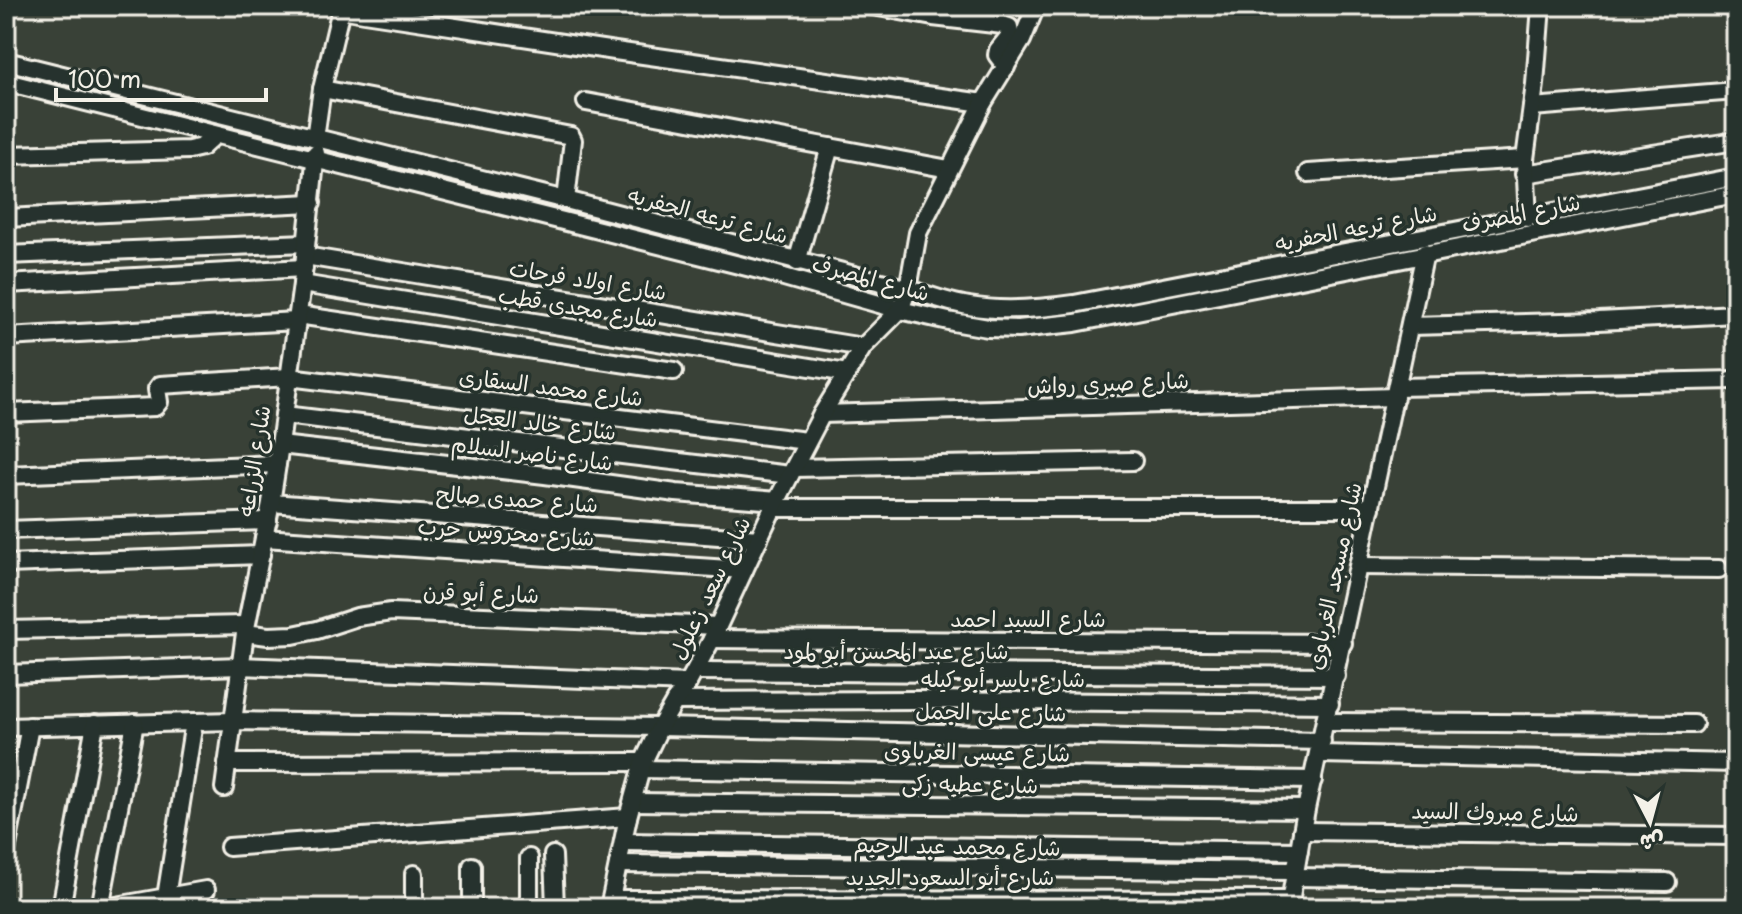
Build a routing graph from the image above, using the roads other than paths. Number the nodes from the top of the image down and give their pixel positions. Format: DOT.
graph roads {
  1 [pos="873,6"];
  2 [pos="1036,6"];
  3 [pos="1541,6"];
  4 [pos="342,8"];
  5 [pos="6,61"];
  6 [pos="1006,67"];
  7 [pos="6,82"];
  8 [pos="322,89"];
  9 [pos="1736,91"];
  10 [pos="586,102"];
  11 [pos="983,103"];
  12 [pos="1532,107"];
  13 [pos="215,135"];
  14 [pos="316,138"];
  15 [pos="1736,141"];
  16 [pos="830,147"];
  17 [pos="6,155"];
  18 [pos="316,160"];
  19 [pos="1525,167"];
  20 [pos="949,169"];
  21 [pos="1308,173"];
  22 [pos="1736,177"];
  23 [pos="1736,194"];
  24 [pos="566,200"];
  25 [pos="312,203"];
  26 [pos="6,218"];
  27 [pos="1528,218"];
  28 [pos="1425,253"];
  29 [pos="6,255"];
  30 [pos="797,262"];
  31 [pos="304,263"];
  32 [pos="6,284"];
  33 [pos="908,289"];
  34 [pos="900,310"];
  35 [pos="1736,314"];
  36 [pos="298,318"];
  37 [pos="1410,326"];
  38 [pos="6,337"];
  39 [pos="863,347"];
  40 [pos="674,371"];
  41 [pos="847,373"];
  42 [pos="289,377"];
  43 [pos="1736,380"];
  44 [pos="1396,392"];
  45 [pos="6,413"];
  46 [pos="822,414"];
  47 [pos="284,415"];
  48 [pos="807,441"];
  49 [pos="280,445"];
  50 [pos="1133,461"];
  51 [pos="277,464"];
  52 [pos="792,472"];
  53 [pos="6,475"];
  54 [pos="271,503"];
  55 [pos="775,505"];
  56 [pos="1371,508"];
  57 [pos="268,521"];
  58 [pos="6,530"];
  59 [pos="759,539"];
  60 [pos="262,547"];
  61 [pos="6,564"];
  62 [pos="1359,566"];
  63 [pos="1719,569"];
  64 [pos="744,570"];
  65 [pos="246,629"];
  66 [pos="6,630"];
  67 [pos="715,632"];
  68 [pos="1343,643"];
  69 [pos="240,666"];
  70 [pos="6,674"];
  71 [pos="1336,676"];
  72 [pos="692,677"];
  73 [pos="675,701"];
  74 [pos="1330,704"];
  75 [pos="233,721"];
  76 [pos="194,722"];
  77 [pos="1326,722"];
  78 [pos="135,723"];
  79 [pos="95,724"];
  80 [pos="1694,724"];
  81 [pos="30,726"];
  82 [pos="6,727"];
  83 [pos="660,727"];
  84 [pos="1320,748"];
  85 [pos="227,763"];
  86 [pos="1736,763"];
  87 [pos="642,766"];
  88 [pos="1313,780"];
  89 [pos="224,788"];
  90 [pos="1306,809"];
  91 [pos="630,810"];
  92 [pos="1302,831"];
  93 [pos="1736,836"];
  94 [pos="623,842"];
  95 [pos="229,847"];
  96 [pos="6,851"];
  97 [pos="1299,851"];
  98 [pos="553,855"];
  99 [pos="529,858"];
  100 [pos="618,864"];
  101 [pos="472,866"];
  102 [pos="414,874"];
  103 [pos="1294,874"];
  104 [pos="1667,882"];
  105 [pos="206,890"];
  106 [pos="167,902"];
  107 [pos="610,903"];
  108 [pos="1289,904"];
  109 [pos="61,908"];
  110 [pos="103,908"];
  111 [pos="414,908"];
  112 [pos="472,908"];
  113 [pos="529,908"];
  114 [pos="555,908"];
  1 -- 6 [label="street"];
  2 -- 6 [label="street"];
  3 -- 12 [label="street"];
  4 -- 8 [label="street, شارع الزراعه"];
  4 -- 11 [label="street"];
  5 -- 14 [label="street, شارع ترعه الحفريه"];
  6 -- 11 [label="street"];
  7 -- 13 [label="street, شارع المصرف"];
  8 -- 14 [label="street, شارع الزراعه"];
  8 -- 24 [label="street"];
  9 -- 12 [label="street"];
  10 -- 16 [label="street"];
  11 -- 20 [label="street"];
  12 -- 19 [label="street"];
  13 -- 17 [label="street"];
  13 -- 18 [label="street, شارع المصرف"];
  14 -- 18 [label="street, شارع الزراعه"];
  14 -- 24 [label="street, شارع ترعه الحفريه"];
  15 -- 19 [label="street"];
  16 -- 20 [label="street"];
  16 -- 30 [label="street"];
  18 -- 25 [label="street, شارع الزراعه"];
  18 -- 34 [label="street, شارع المصرف"];
  19 -- 21 [label="street"];
  19 -- 27 [label="street"];
  20 -- 33 [label="street"];
  22 -- 27 [label="street, شارع ترعه الحفريه"];
  23 -- 28 [label="street, شارع المصرف"];
  24 -- 30 [label="street, شارع ترعه الحفريه"];
  25 -- 26 [label="street"];
  25 -- 31 [label="street, شارع الزراعه"];
  27 -- 33 [label="street, شارع ترعه الحفريه"];
  28 -- 34 [label="street, شارع المصرف"];
  28 -- 37 [label="street, شارع مسجد الغرباوى"];
  29 -- 31 [label="street"];
  30 -- 33 [label="street, شارع ترعه الحفريه"];
  31 -- 32 [label="street"];
  31 -- 36 [label="street, شارع الزراعه"];
  31 -- 39 [label="street, شارع اولاد فرحات"];
  31 -- 41 [label="street, شارع مجدى قطب"];
  33 -- 34 [label="street"];
  34 -- 39 [label="street, شارع سعد زعلول"];
  35 -- 37 [label="street"];
  36 -- 38 [label="street"];
  36 -- 40 [label="street"];
  36 -- 42 [label="street, شارع الزراعه"];
  37 -- 44 [label="street, شارع مسجد الغرباوى"];
  39 -- 41 [label="street, شارع سعد زعلول"];
  41 -- 46 [label="street, شارع سعد زعلول"];
  42 -- 45 [label="street, شارع محمد السقارى"];
  42 -- 47 [label="street, شارع الزراعه"];
  42 -- 48 [label="street, شارع محمد السقارى"];
  43 -- 44 [label="street, شارع صبرى رواش"];
  44 -- 46 [label="street, شارع صبرى رواش"];
  44 -- 56 [label="street, شارع مسجد الغرباوى"];
  46 -- 48 [label="street, شارع سعد زعلول"];
  47 -- 49 [label="street, شارع الزراعه"];
  47 -- 52 [label="street, شارع خالد العجل"];
  48 -- 52 [label="street, شارع سعد زعلول"];
  49 -- 51 [label="street, شارع الزراعه"];
  49 -- 55 [label="street, شارع ناصر السلام"];
  50 -- 52 [label="street, شارع خالد العجل"];
  51 -- 53 [label="street"];
  51 -- 54 [label="street, شارع الزراعه"];
  52 -- 55 [label="street, شارع سعد زعلول"];
  54 -- 57 [label="street, شارع الزراعه"];
  54 -- 59 [label="street, شارع حمدى صالح"];
  55 -- 56 [label="street, شارع ناصر السلام"];
  55 -- 59 [label="street, شارع سعد زعلول"];
  56 -- 62 [label="street, شارع مسجد الغرباوى"];
  57 -- 58 [label="street"];
  57 -- 60 [label="street, شارع الزراعه"];
  59 -- 64 [label="street, شارع سعد زعلول"];
  60 -- 61 [label="street, شارع محروس حرب"];
  60 -- 64 [label="street, شارع محروس حرب"];
  60 -- 65 [label="street, شارع الزراعه"];
  62 -- 63 [label="street"];
  62 -- 68 [label="street, شارع مسجد الغرباوى"];
  64 -- 67 [label="street, شارع سعد زعلول"];
  65 -- 66 [label="street, شارع أبو قرن"];
  65 -- 67 [label="street, شارع أبو قرن"];
  65 -- 69 [label="street, شارع الزراعه"];
  67 -- 68 [label="street, شارع السيد احمد"];
  67 -- 72 [label="street, شارع سعد زعلول"];
  68 -- 71 [label="street, شارع مسجد الغرباوى"];
  69 -- 70 [label="street, شارع عبد المحسن أبو لمود"];
  69 -- 72 [label="street, شارع عبد المحسن أبو لمود"];
  69 -- 75 [label="street, شارع الزراعه"];
  71 -- 72 [label="street, شارع عبد المحسن أبو لمود"];
  71 -- 74 [label="street, شارع مسجد الغرباوى"];
  72 -- 73 [label="street, شارع سعد زعلول"];
  73 -- 74 [label="street, شارع ياسر أبو كيله"];
  73 -- 83 [label="street, شارع سعد زعلول"];
  74 -- 77 [label="street, شارع مسجد الغرباوى"];
  75 -- 76 [label="street, شارع على الجمل"];
  75 -- 83 [label="street, شارع على الجمل"];
  75 -- 85 [label="street, شارع الزراعه"];
  76 -- 78 [label="street, شارع على الجمل"];
  76 -- 106 [label="street"];
  77 -- 80 [label="street"];
  77 -- 84 [label="street, شارع مسجد الغرباوى"];
  78 -- 79 [label="street, شارع على الجمل"];
  78 -- 110 [label="street"];
  79 -- 81 [label="street, شارع على الجمل"];
  79 -- 109 [label="street"];
  81 -- 82 [label="street, شارع على الجمل"];
  81 -- 96 [label="street"];
  83 -- 84 [label="street, شارع على الجمل"];
  83 -- 87 [label="street, شارع سعد زعلول"];
  84 -- 86 [label="street, شارع على الجمل"];
  84 -- 88 [label="street, شارع مسجد الغرباوى"];
  85 -- 87 [label="street, شارع عيسى الغرباوى"];
  85 -- 89 [label="street, شارع الزراعه"];
  87 -- 88 [label="street, شارع عيسى الغرباوى"];
  87 -- 91 [label="street, شارع سعد زعلول"];
  88 -- 90 [label="street, شارع مسجد الغرباوى"];
  90 -- 91 [label="street, شارع عطيه زكى"];
  90 -- 92 [label="street, شارع مسجد الغرباوى"];
  91 -- 94 [label="street, شارع سعد زعلول"];
  91 -- 95 [label="street, شارع عطيه زكى"];
  92 -- 93 [label="street, شارع مبروك السيد"];
  92 -- 97 [label="street, شارع مسجد الغرباوى"];
  94 -- 97 [label="street"];
  94 -- 100 [label="street, شارع سعد زعلول"];
  97 -- 103 [label="street, شارع مسجد الغرباوى"];
  98 -- 114 [label="street"];
  99 -- 113 [label="street"];
  100 -- 103 [label="street, شارع محمد عبد الرحيم"];
  100 -- 107 [label="street, شارع سعد زعلول"];
  101 -- 112 [label="street"];
  102 -- 111 [label="street"];
  103 -- 104 [label="street, شارع محمد عبد الرحيم"];
  103 -- 108 [label="street, شارع مسجد الغرباوى"];
  105 -- 106 [label="street"];
  106 -- 110 [label="street"];
  107 -- 108 [label="street, شارع أبو السعود الجديد"];
}
